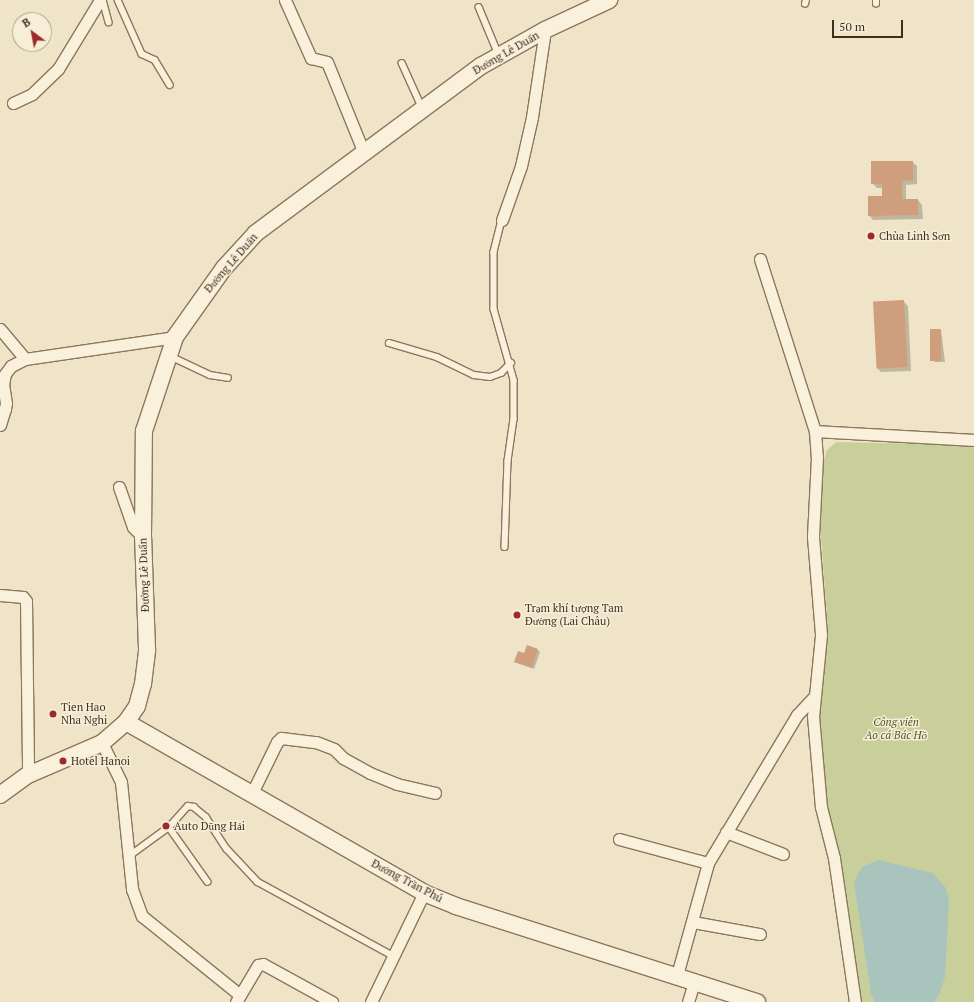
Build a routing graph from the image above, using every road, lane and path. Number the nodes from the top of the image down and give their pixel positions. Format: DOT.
graph roads {
  1 [pos="102,0"];
  2 [pos="118,0"];
  3 [pos="285,0"];
  4 [pos="609,0"];
  5 [pos="479,7"];
  6 [pos="109,22"];
  7 [pos="545,30"];
  8 [pos="499,55"];
  9 [pos="402,62"];
  10 [pos="170,85"];
  11 [pos="13,103"];
  12 [pos="423,109"];
  13 [pos="364,153"];
  14 [pos="502,220"];
  15 [pos="760,259"];
  16 [pos="0,329"];
  17 [pos="175,337"];
  18 [pos="389,343"];
  19 [pos="170,356"];
  20 [pos="24,359"];
  21 [pos="511,363"];
  22 [pos="228,378"];
  23 [pos="2,411"];
  24 [pos="0,425"];
  25 [pos="815,431"];
  26 [pos="974,440"];
  27 [pos="119,487"];
  28 [pos="143,537"];
  29 [pos="505,547"];
  30 [pos="0,595"];
  31 [pos="814,696"];
  32 [pos="126,722"];
  33 [pos="102,743"];
  34 [pos="28,775"];
  35 [pos="435,793"];
  36 [pos="0,795"];
  37 [pos="251,795"];
  38 [pos="169,827"];
  39 [pos="726,832"];
  40 [pos="619,838"];
  41 [pos="783,854"];
  42 [pos="128,857"];
  43 [pos="708,863"];
  44 [pos="208,882"];
  45 [pos="424,892"];
  46 [pos="693,922"];
  47 [pos="760,934"];
  48 [pos="393,956"];
  49 [pos="677,975"];
  50 [pos="694,982"];
  51 [pos="238,998"];
  52 [pos="332,1002"];
  53 [pos="371,1002"];
  54 [pos="688,1002"];
  55 [pos="757,1002"];
  56 [pos="855,1002"];
  1 -- 6 [label="lane"];
  1 -- 11 [label="street"];
  2 -- 10 [label="lane"];
  3 -- 13 [label="street"];
  4 -- 7 [label="main road, Đường Lê Duẩn"];
  5 -- 8 [label="lane"];
  7 -- 8 [label="main road, Đường Lê Duẩn"];
  7 -- 14 [label="street"];
  8 -- 12 [label="main road, Đường Lê Duẩn"];
  9 -- 12 [label="lane"];
  12 -- 13 [label="main road, Đường Lê Duẩn"];
  13 -- 17 [label="main road, Đường Lê Duẩn"];
  14 -- 21 [label="lane"];
  15 -- 25 [label="street"];
  16 -- 20 [label="street"];
  17 -- 19 [label="main road, Đường Lê Duẩn"];
  17 -- 20 [label="street"];
  18 -- 21 [label="lane"];
  19 -- 22 [label="lane"];
  19 -- 28 [label="main road, Đường Lê Duẩn"];
  20 -- 23 [label="street"];
  21 -- 29 [label="lane"];
  23 -- 24 [label="street"];
  25 -- 26 [label="street"];
  25 -- 31 [label="street"];
  27 -- 28 [label="street"];
  28 -- 32 [label="main road, Đường Lê Duẩn"];
  30 -- 34 [label="street"];
  31 -- 39 [label="street"];
  31 -- 56 [label="street"];
  32 -- 33 [label="main road, Đường Lê Duẩn"];
  32 -- 37 [label="main road, Đường Trần Phú"];
  33 -- 34 [label="main road, Đường Lê Duẩn"];
  33 -- 42 [label="street"];
  34 -- 36 [label="main road, Đường Lê Duẩn"];
  35 -- 37 [label="street"];
  37 -- 45 [label="main road, Đường Trần Phú"];
  38 -- 42 [label="lane"];
  38 -- 44 [label="lane"];
  38 -- 48 [label="lane"];
  39 -- 41 [label="street"];
  39 -- 43 [label="street"];
  40 -- 43 [label="street"];
  42 -- 51 [label="street"];
  43 -- 46 [label="street"];
  45 -- 48 [label="street"];
  45 -- 49 [label="main road, Đường Trần Phú"];
  46 -- 47 [label="street"];
  46 -- 49 [label="street"];
  48 -- 53 [label="street"];
  49 -- 50 [label="main road, Đường Trần Phú"];
  50 -- 54 [label="street"];
  50 -- 55 [label="main road, Đường Trần Phú"];
  51 -- 52 [label="street"];
}
